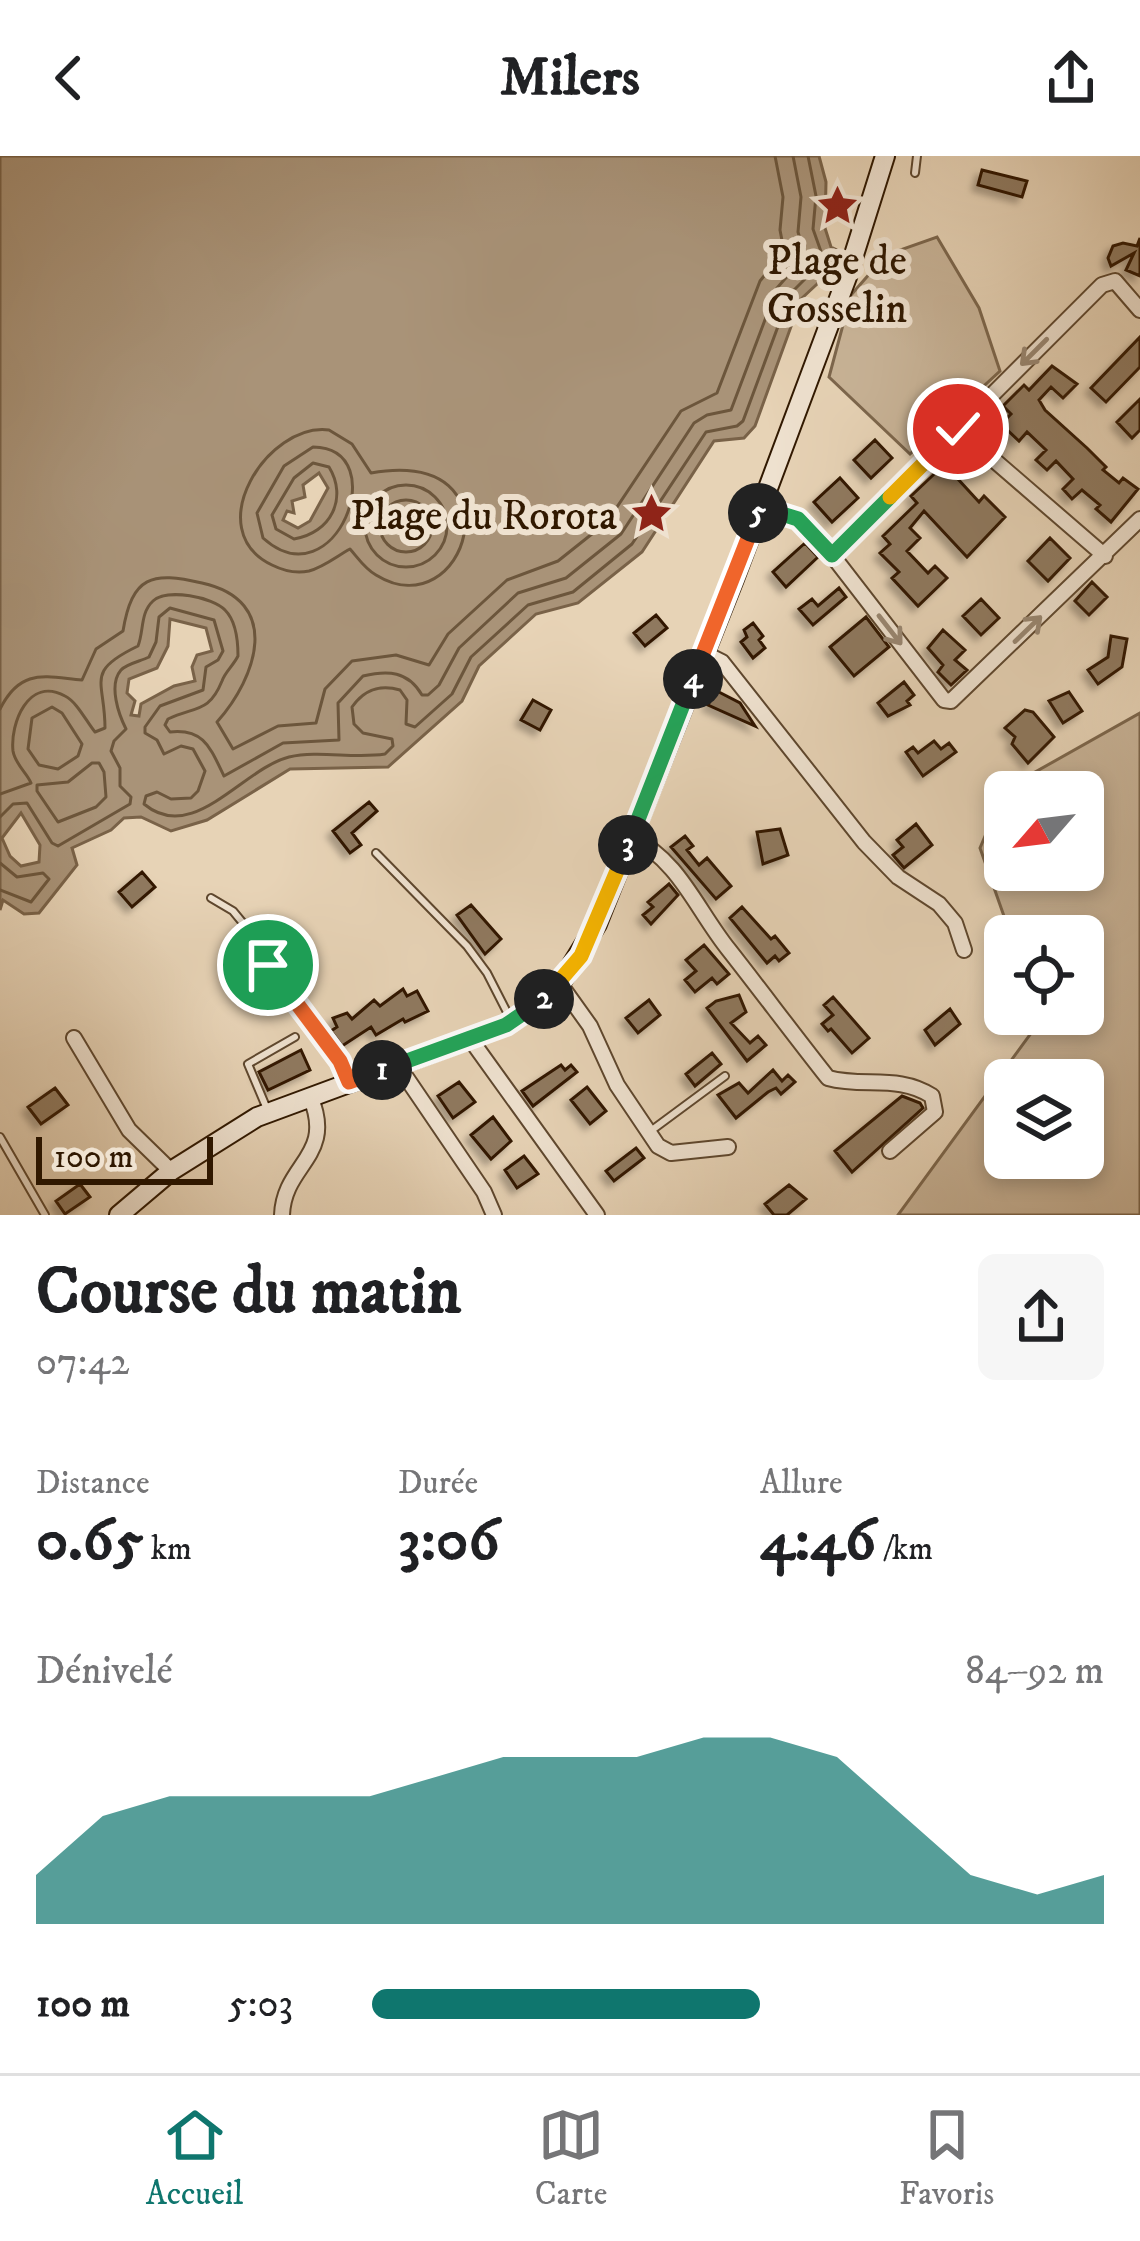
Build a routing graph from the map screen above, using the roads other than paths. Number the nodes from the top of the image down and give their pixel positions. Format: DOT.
graph roads {
  1 [pos="885,156"];
  2 [pos="916,156"];
  3 [pos="915,173"];
  4 [pos="1140,310"];
  5 [pos="958,429"];
  6 [pos="760,507"];
  7 [pos="1140,519"];
  8 [pos="832,555"];
  9 [pos="1105,556"];
  10 [pos="704,652"];
  11 [pos="631,837"];
  12 [pos="376,853"];
  13 [pos="211,898"];
  14 [pos="964,950"];
  15 [pos="560,984"];
  16 [pos="512,1021"];
  17 [pos="295,1037"];
  18 [pos="74,1039"];
  19 [pos="471,1040"];
  20 [pos="398,1064"];
  21 [pos="724,1076"];
  22 [pos="349,1082"];
  23 [pos="310,1096"];
  24 [pos="268,1112"];
  25 [pos="649,1132"];
  26 [pos="0,1137"];
  27 [pos="728,1147"];
  28 [pos="890,1151"];
  29 [pos="171,1171"];
  30 [pos="45,1215"];
  31 [pos="119,1215"];
  32 [pos="282,1215"];
  33 [pos="494,1215"];
  34 [pos="597,1215"];
  1 -- 6 [label="street"];
  2 -- 3 [label="lane"];
  4 -- 5 [label="street, one-way"];
  5 -- 8 [label="street"];
  5 -- 9 [label="street"];
  6 -- 8 [label="street"];
  6 -- 10 [label="street"];
  7 -- 9 [label="street"];
  8 -- 9 [label="street, one-way"];
  10 -- 11 [label="street"];
  10 -- 14 [label="street"];
  11 -- 15 [label="street"];
  11 -- 28 [label="street"];
  12 -- 16 [label="lane"];
  13 -- 22 [label="lane"];
  15 -- 16 [label="street"];
  15 -- 25 [label="street"];
  16 -- 19 [label="street"];
  17 -- 24 [label="lane"];
  18 -- 29 [label="street"];
  19 -- 20 [label="street"];
  19 -- 34 [label="street"];
  20 -- 22 [label="street"];
  20 -- 33 [label="street"];
  21 -- 25 [label="lane"];
  22 -- 23 [label="street"];
  23 -- 24 [label="street"];
  23 -- 32 [label="street"];
  24 -- 29 [label="street"];
  25 -- 27 [label="street"];
  26 -- 30 [label="lane"];
  29 -- 31 [label="street"];
}
